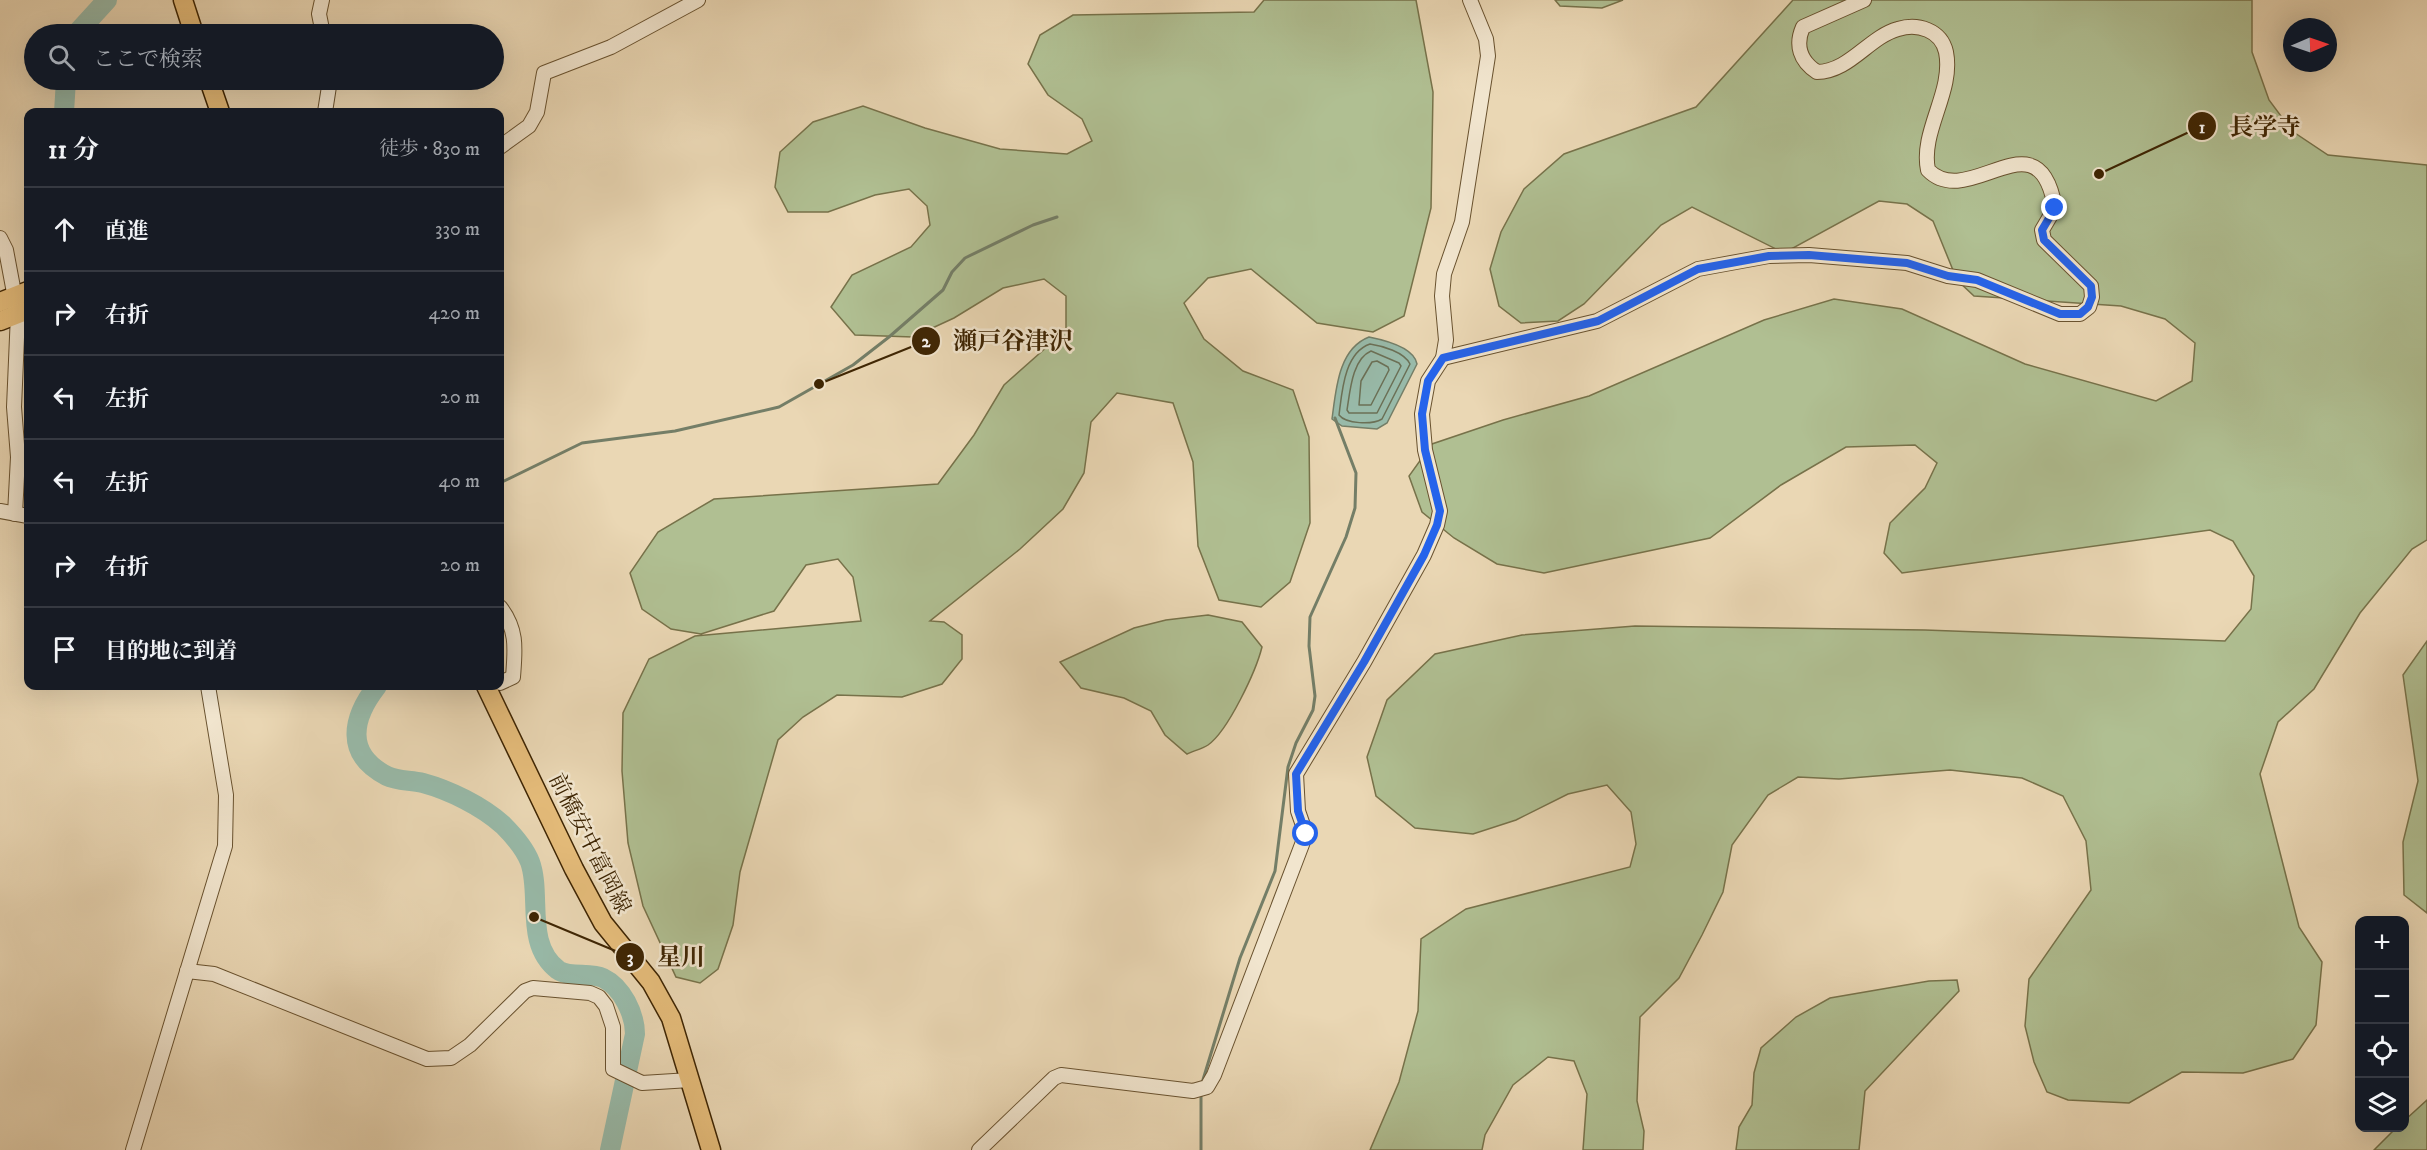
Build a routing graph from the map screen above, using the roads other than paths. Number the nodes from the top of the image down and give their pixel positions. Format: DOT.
graph roads {
  1 [pos="183,0"];
  2 [pos="322,0"];
  3 [pos="698,0"];
  4 [pos="1470,0"];
  5 [pos="1864,0"];
  6 [pos="191,24"];
  7 [pos="321,24"];
  8 [pos="212,90"];
  9 [pos="328,90"];
  10 [pos="219,108"];
  11 [pos="326,108"];
  12 [pos="504,144"];
  13 [pos="0,238"];
  14 [pos="15,296"];
  15 [pos="23,312"];
  16 [pos="0,321"];
  17 [pos="1443,358"];
  18 [pos="0,511"];
  19 [pos="22,515"];
  20 [pos="504,613"];
  21 [pos="504,681"];
  22 [pos="209,690"];
  23 [pos="494,690"];
  24 [pos="187,971"];
  25 [pos="690,1080"];
  26 [pos="133,1150"];
  27 [pos="711,1150"];
  28 [pos="979,1150"];
  1 -- 6 [label="main road"];
  2 -- 7 [label="street"];
  3 -- 12 [label="street"];
  4 -- 17 [label="street"];
  5 -- 17 [label="street"];
  8 -- 10 [label="main road"];
  9 -- 11 [label="street"];
  13 -- 14 [label="street"];
  14 -- 15 [label="street"];
  15 -- 16 [label="main road"];
  15 -- 19 [label="street"];
  17 -- 28 [label="street"];
  18 -- 19 [label="street"];
  20 -- 21 [label="street"];
  22 -- 24 [label="street"];
  23 -- 25 [label="main road, 前橋安中富岡線"];
  24 -- 25 [label="street"];
  24 -- 26 [label="street"];
  25 -- 27 [label="main road, 前橋安中富岡線"];
}
